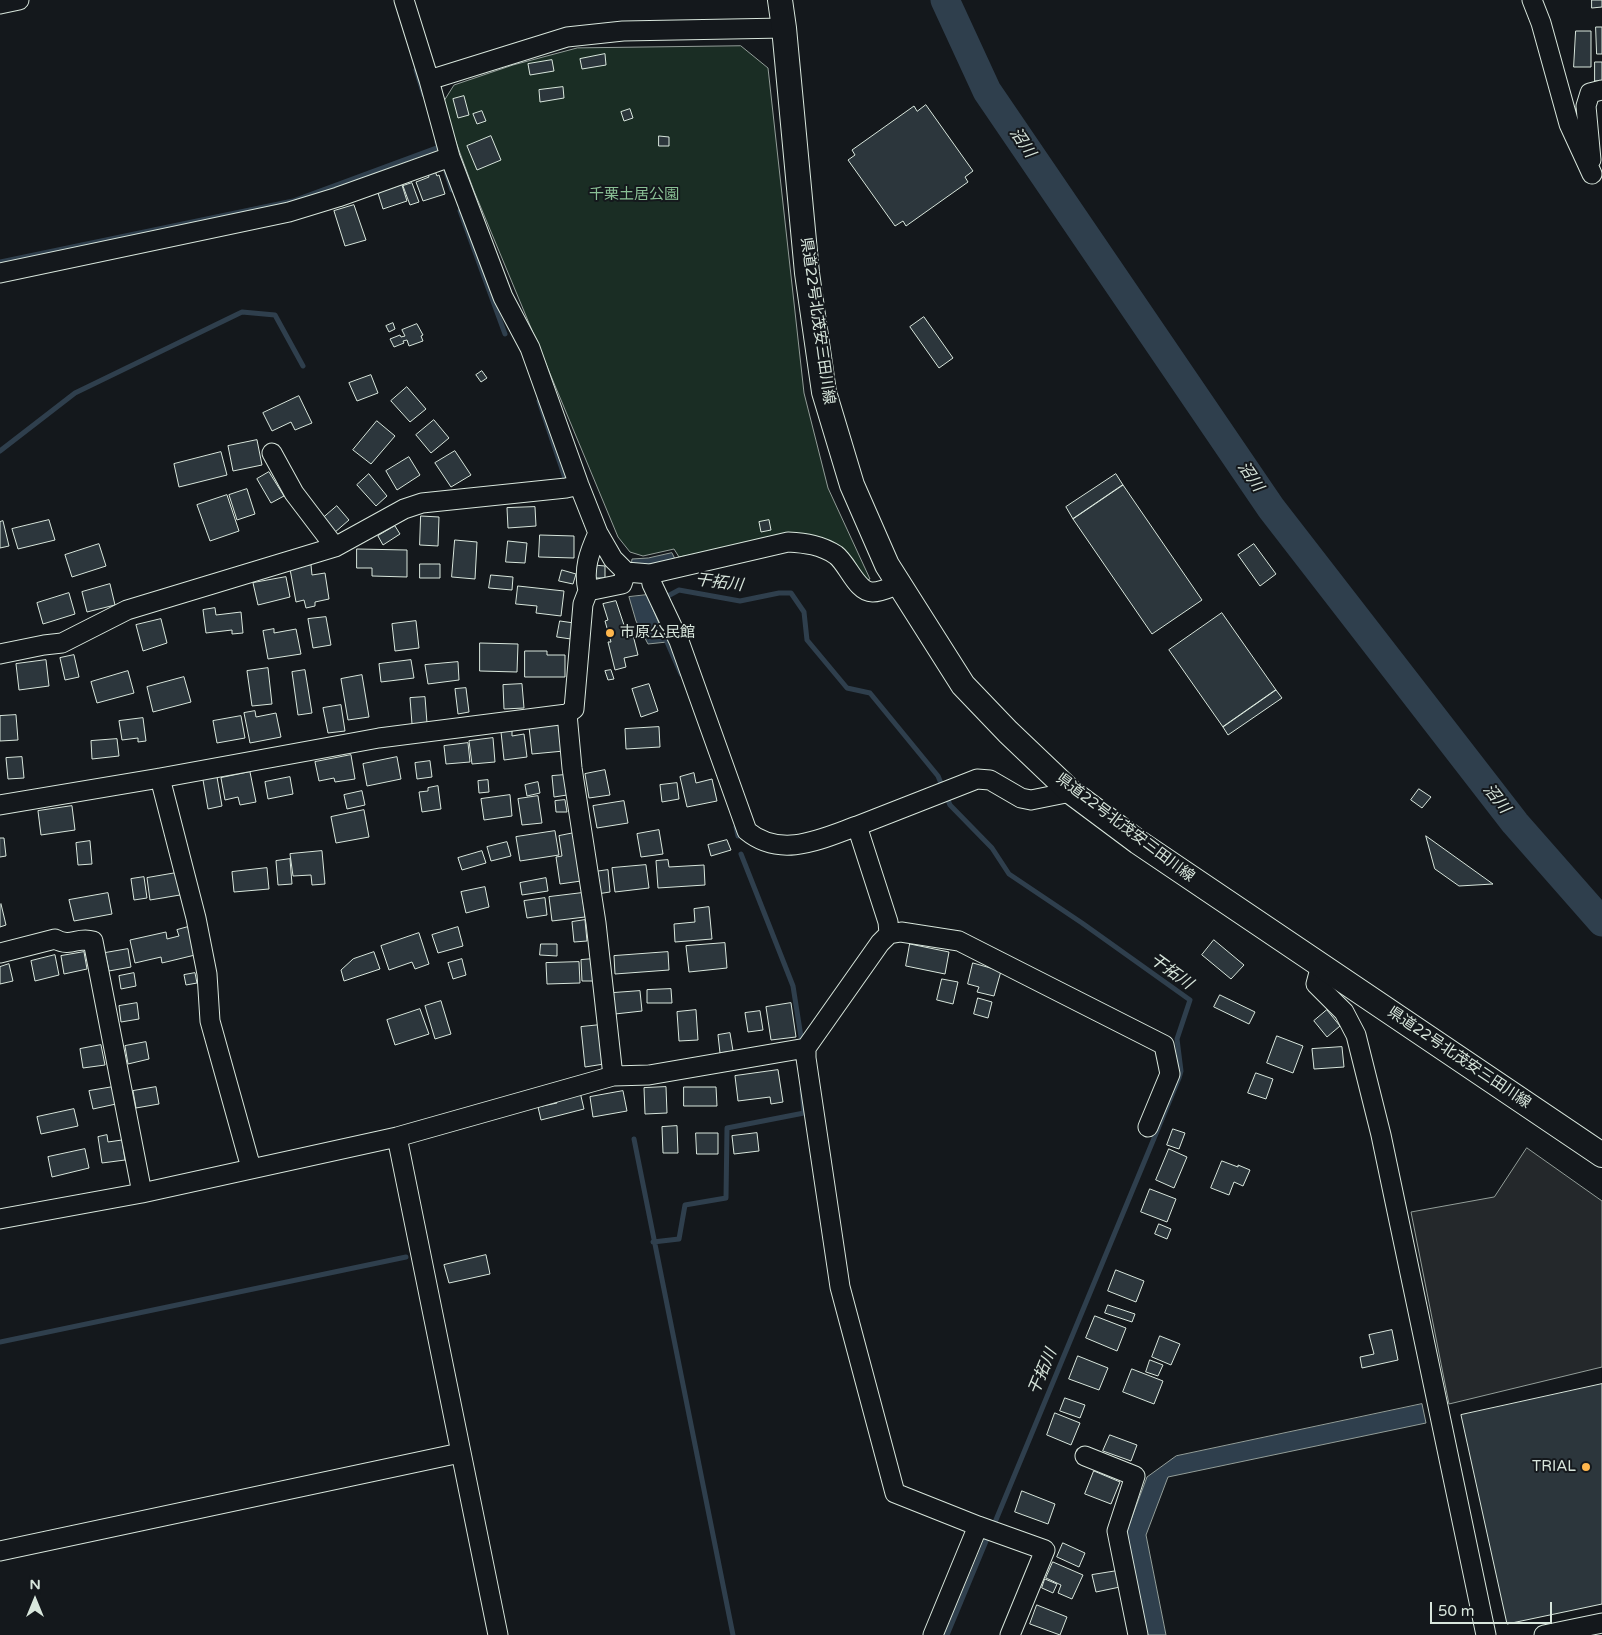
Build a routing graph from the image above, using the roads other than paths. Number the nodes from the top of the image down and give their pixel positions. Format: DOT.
graph roads {
  1 [pos="19,0"];
  2 [pos="404,0"];
  3 [pos="780,0"];
  4 [pos="1532,0"];
  5 [pos="0,4"];
  6 [pos="784,28"];
  7 [pos="429,80"];
  8 [pos="1602,90"];
  9 [pos="450,157"];
  10 [pos="0,273"];
  11 [pos="272,453"];
  12 [pos="579,485"];
  13 [pos="598,534"];
  14 [pos="335,546"];
  15 [pos="626,572"];
  16 [pos="650,574"];
  17 [pos="899,584"];
  18 [pos="588,591"];
  19 [pos="0,654"];
  20 [pos="567,714"];
  21 [pos="160,778"];
  22 [pos="1071,792"];
  23 [pos="0,805"];
  24 [pos="857,826"];
  25 [pos="889,934"];
  26 [pos="0,953"];
  27 [pos="1321,965"];
  28 [pos="806,1048"];
  29 [pos="613,1076"];
  30 [pos="1148,1127"];
  31 [pos="397,1137"];
  32 [pos="1602,1154"];
  33 [pos="251,1168"];
  34 [pos="142,1193"];
  35 [pos="0,1220"];
  36 [pos="460,1453"];
  37 [pos="1085,1456"];
  38 [pos="987,1529"];
  39 [pos="0,1551"];
  40 [pos="1602,1623"];
  41 [pos="498,1635"];
  42 [pos="933,1635"];
  43 [pos="1010,1635"];
  44 [pos="1138,1635"];
  45 [pos="1486,1635"];
  46 [pos="1544,1635"];
  1 -- 5 [label="street"];
  2 -- 7 [label="street"];
  3 -- 6 [label="main road, 県道22号北茂安三田川線"];
  4 -- 8 [label="street"];
  6 -- 7 [label="street"];
  6 -- 17 [label="main road, 県道22号北茂安三田川線"];
  7 -- 9 [label="street"];
  9 -- 10 [label="street"];
  9 -- 12 [label="street"];
  11 -- 14 [label="street"];
  12 -- 13 [label="street"];
  12 -- 14 [label="street"];
  13 -- 15 [label="street"];
  13 -- 18 [label="street"];
  14 -- 19 [label="street"];
  15 -- 16 [label="street"];
  15 -- 18 [label="street"];
  16 -- 17 [label="street"];
  16 -- 24 [label="street"];
  17 -- 22 [label="main road, 県道22号北茂安三田川線"];
  18 -- 20 [label="street"];
  20 -- 21 [label="street"];
  20 -- 29 [label="street"];
  21 -- 23 [label="street"];
  21 -- 33 [label="street"];
  22 -- 24 [label="street"];
  22 -- 27 [label="main road, 県道22号北茂安三田川線"];
  24 -- 25 [label="street"];
  25 -- 28 [label="street"];
  25 -- 30 [label="street"];
  26 -- 34 [label="street"];
  27 -- 32 [label="main road, 県道22号北茂安三田川線"];
  27 -- 45 [label="street"];
  28 -- 29 [label="street"];
  28 -- 38 [label="street"];
  29 -- 31 [label="street"];
  31 -- 33 [label="street"];
  31 -- 36 [label="street"];
  33 -- 34 [label="street"];
  34 -- 35 [label="street"];
  36 -- 39 [label="street"];
  36 -- 41 [label="street"];
  37 -- 44 [label="street"];
  38 -- 42 [label="street"];
  38 -- 43 [label="street"];
  40 -- 46 [label="street"];
}
